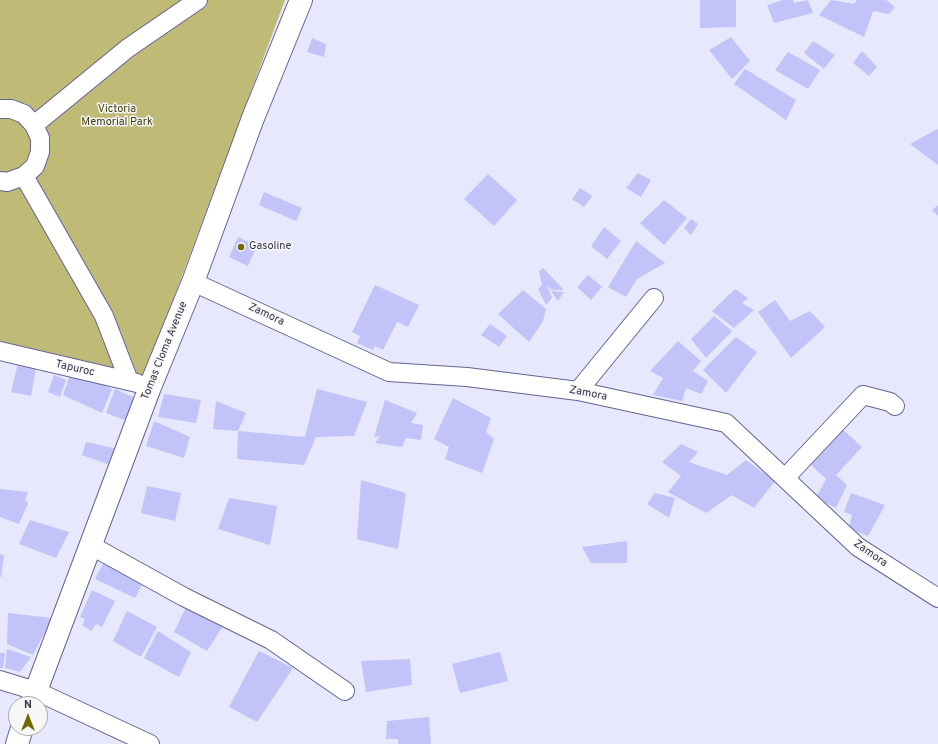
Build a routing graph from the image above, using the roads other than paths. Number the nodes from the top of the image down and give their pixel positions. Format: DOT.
graph roads {
  1 [pos="198,0"];
  2 [pos="301,0"];
  3 [pos="0,109"];
  4 [pos="34,124"];
  5 [pos="24,176"];
  6 [pos="0,181"];
  7 [pos="193,282"];
  8 [pos="654,298"];
  9 [pos="0,351"];
  10 [pos="129,381"];
  11 [pos="150,387"];
  12 [pos="578,391"];
  13 [pos="895,406"];
  14 [pos="785,478"];
  15 [pos="90,546"];
  16 [pos="938,598"];
  17 [pos="0,680"];
  18 [pos="345,691"];
  19 [pos="31,696"];
  20 [pos="33,696"];
  21 [pos="48,703"];
  22 [pos="150,744"];
  1 -- 4 [label="street"];
  2 -- 7 [label="main road, Tomas Cloma Avenue"];
  3 -- 4 [label="street"];
  4 -- 5 [label="street"];
  5 -- 6 [label="street"];
  5 -- 10 [label="street"];
  7 -- 11 [label="main road, Tomas Cloma Avenue"];
  7 -- 12 [label="street, Zamora"];
  8 -- 12 [label="street"];
  9 -- 10 [label="street, Tapuroc"];
  10 -- 11 [label="street, Tapuroc"];
  11 -- 15 [label="main road, Tomas Cloma Avenue"];
  12 -- 14 [label="street, Zamora"];
  13 -- 14 [label="street"];
  14 -- 16 [label="street, Zamora"];
  15 -- 18 [label="street"];
  15 -- 20 [label="main road, Tomas Cloma Avenue"];
  17 -- 19 [label="street"];
  21 -- 22 [label="street"];
}
